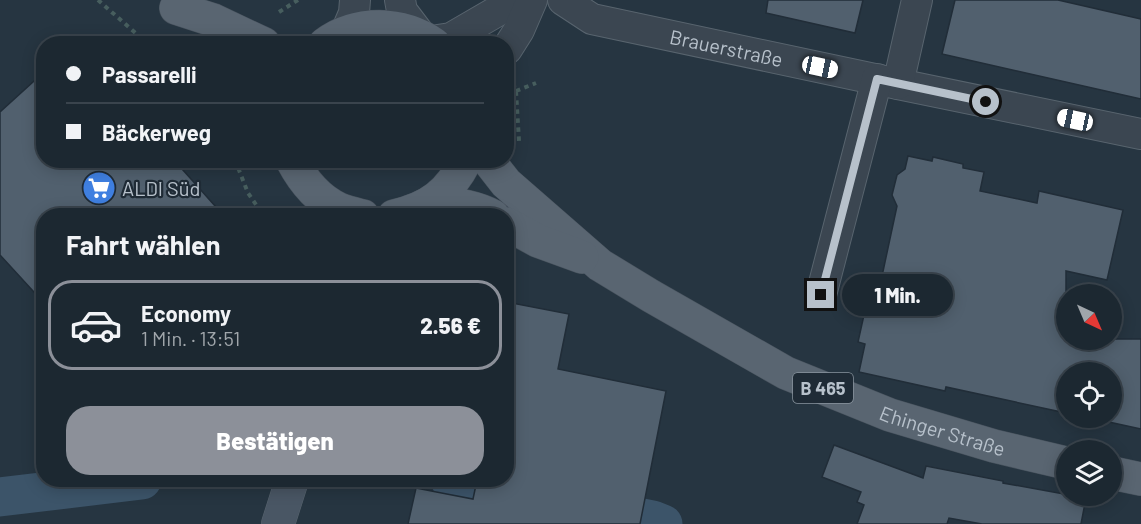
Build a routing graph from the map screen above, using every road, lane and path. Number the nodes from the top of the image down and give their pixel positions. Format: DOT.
graph roads {
  1 [pos="98,0"];
  2 [pos="298,0"];
  3 [pos="355,0"];
  4 [pos="400,0"];
  5 [pos="522,0"];
  6 [pos="532,0"];
  7 [pos="563,0"];
  8 [pos="917,0"];
  9 [pos="172,4"];
  10 [pos="269,29"];
  11 [pos="139,36"];
  12 [pos="194,36"];
  13 [pos="337,36"];
  14 [pos="341,36"];
  15 [pos="420,36"];
  16 [pos="425,36"];
  17 [pos="454,36"];
  18 [pos="514,38"];
  19 [pos="887,82"];
  20 [pos="536,83"];
  21 [pos="516,90"];
  22 [pos="1141,134"];
  23 [pos="238,168"];
  24 [pos="296,168"];
  25 [pos="462,168"];
  26 [pos="494,168"];
  27 [pos="432,202"];
  28 [pos="320,206"];
  29 [pos="258,208"];
  30 [pos="420,208"];
  31 [pos="472,208"];
  32 [pos="514,228"];
  33 [pos="600,265"];
  34 [pos="821,295"];
  35 [pos="1056,461"];
  36 [pos="1122,475"];
  37 [pos="1141,479"];
  1 -- 11 [label="path"];
  2 -- 10 [label="path"];
  3 -- 13 [label="street"];
  4 -- 16 [label="street"];
  5 -- 17 [label="street"];
  6 -- 18 [label="street"];
  7 -- 19 [label="street, Brauerstraße"];
  8 -- 19 [label="street"];
  9 -- 10 [label="main road"];
  9 -- 12 [label="main road"];
  14 -- 15 [label="main road"];
  19 -- 22 [label="street, Brauerstraße"];
  19 -- 34 [label="street"];
  20 -- 21 [label="path"];
  23 -- 29 [label="path"];
  24 -- 28 [label="main road"];
  25 -- 27 [label="main road"];
  26 -- 33 [label="main road, Ehinger Straße / B 465"];
  27 -- 30 [label="main road"];
  27 -- 31 [label="main road"];
  32 -- 33 [label="main road, Ehinger Straße / B 465"];
  33 -- 35 [label="main road, Ehinger Straße / B 465"];
  36 -- 37 [label="main road"];
}
